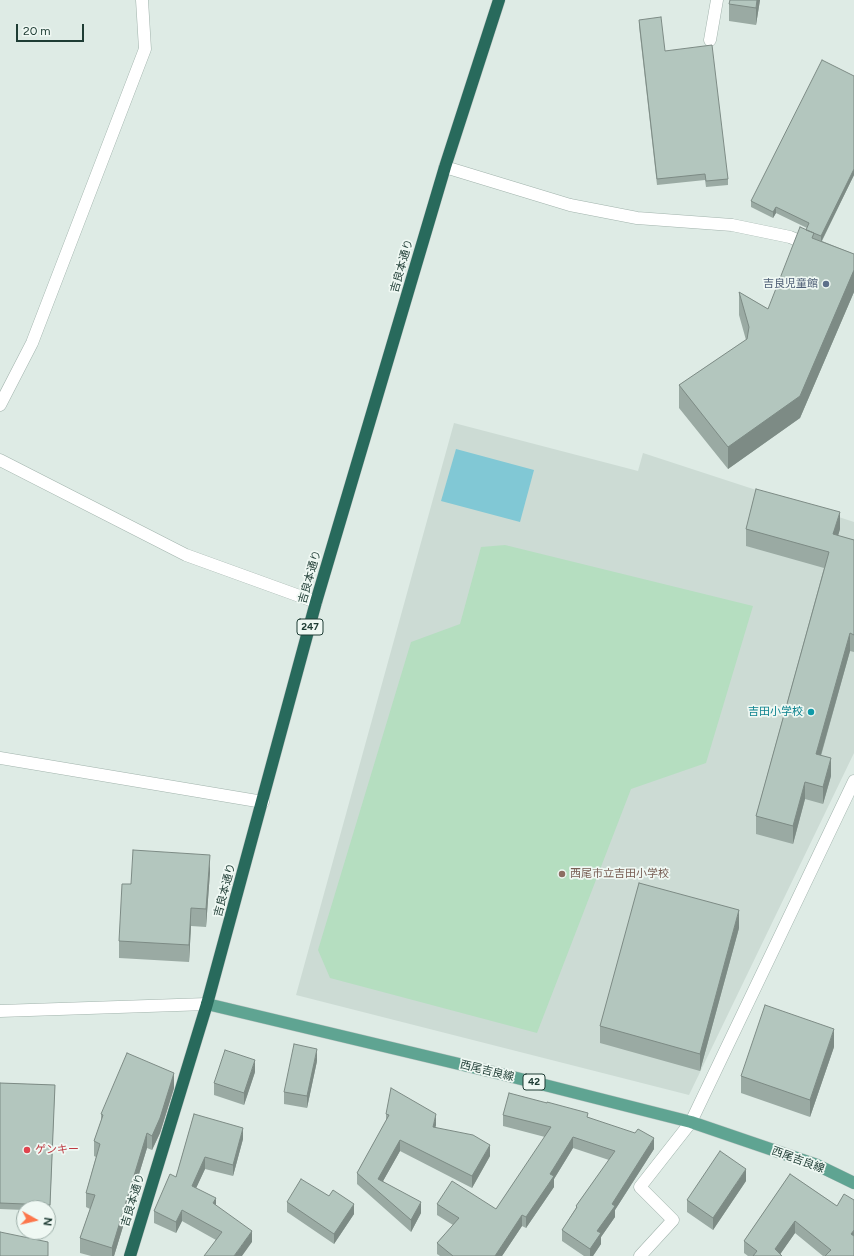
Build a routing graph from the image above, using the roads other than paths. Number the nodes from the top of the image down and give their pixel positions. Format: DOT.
graph roads {
  1 [pos="142,0"];
  2 [pos="499,0"];
  3 [pos="717,0"];
  4 [pos="710,40"];
  5 [pos="445,166"];
  6 [pos="824,252"];
  7 [pos="0,405"];
  8 [pos="0,460"];
  9 [pos="316,602"];
  10 [pos="0,758"];
  11 [pos="854,781"];
  12 [pos="263,802"];
  13 [pos="207,1004"];
  14 [pos="0,1010"];
  15 [pos="691,1122"];
  16 [pos="854,1183"];
  17 [pos="130,1256"];
  18 [pos="640,1256"];
  1 -- 7 [label="street"];
  2 -- 5 [label="highway, 吉良本通り / 247"];
  3 -- 4 [label="street"];
  5 -- 6 [label="street"];
  5 -- 9 [label="highway, 吉良本通り / 247"];
  8 -- 9 [label="street"];
  9 -- 12 [label="highway, 吉良本通り / 247"];
  10 -- 12 [label="street"];
  11 -- 15 [label="street"];
  12 -- 13 [label="highway, 吉良本通り / 247"];
  13 -- 14 [label="street"];
  13 -- 15 [label="main road, 西尾吉良線 / 42"];
  13 -- 17 [label="highway, 吉良本通り / 247"];
  15 -- 16 [label="main road, 西尾吉良線 / 42"];
  15 -- 18 [label="street"];
}
